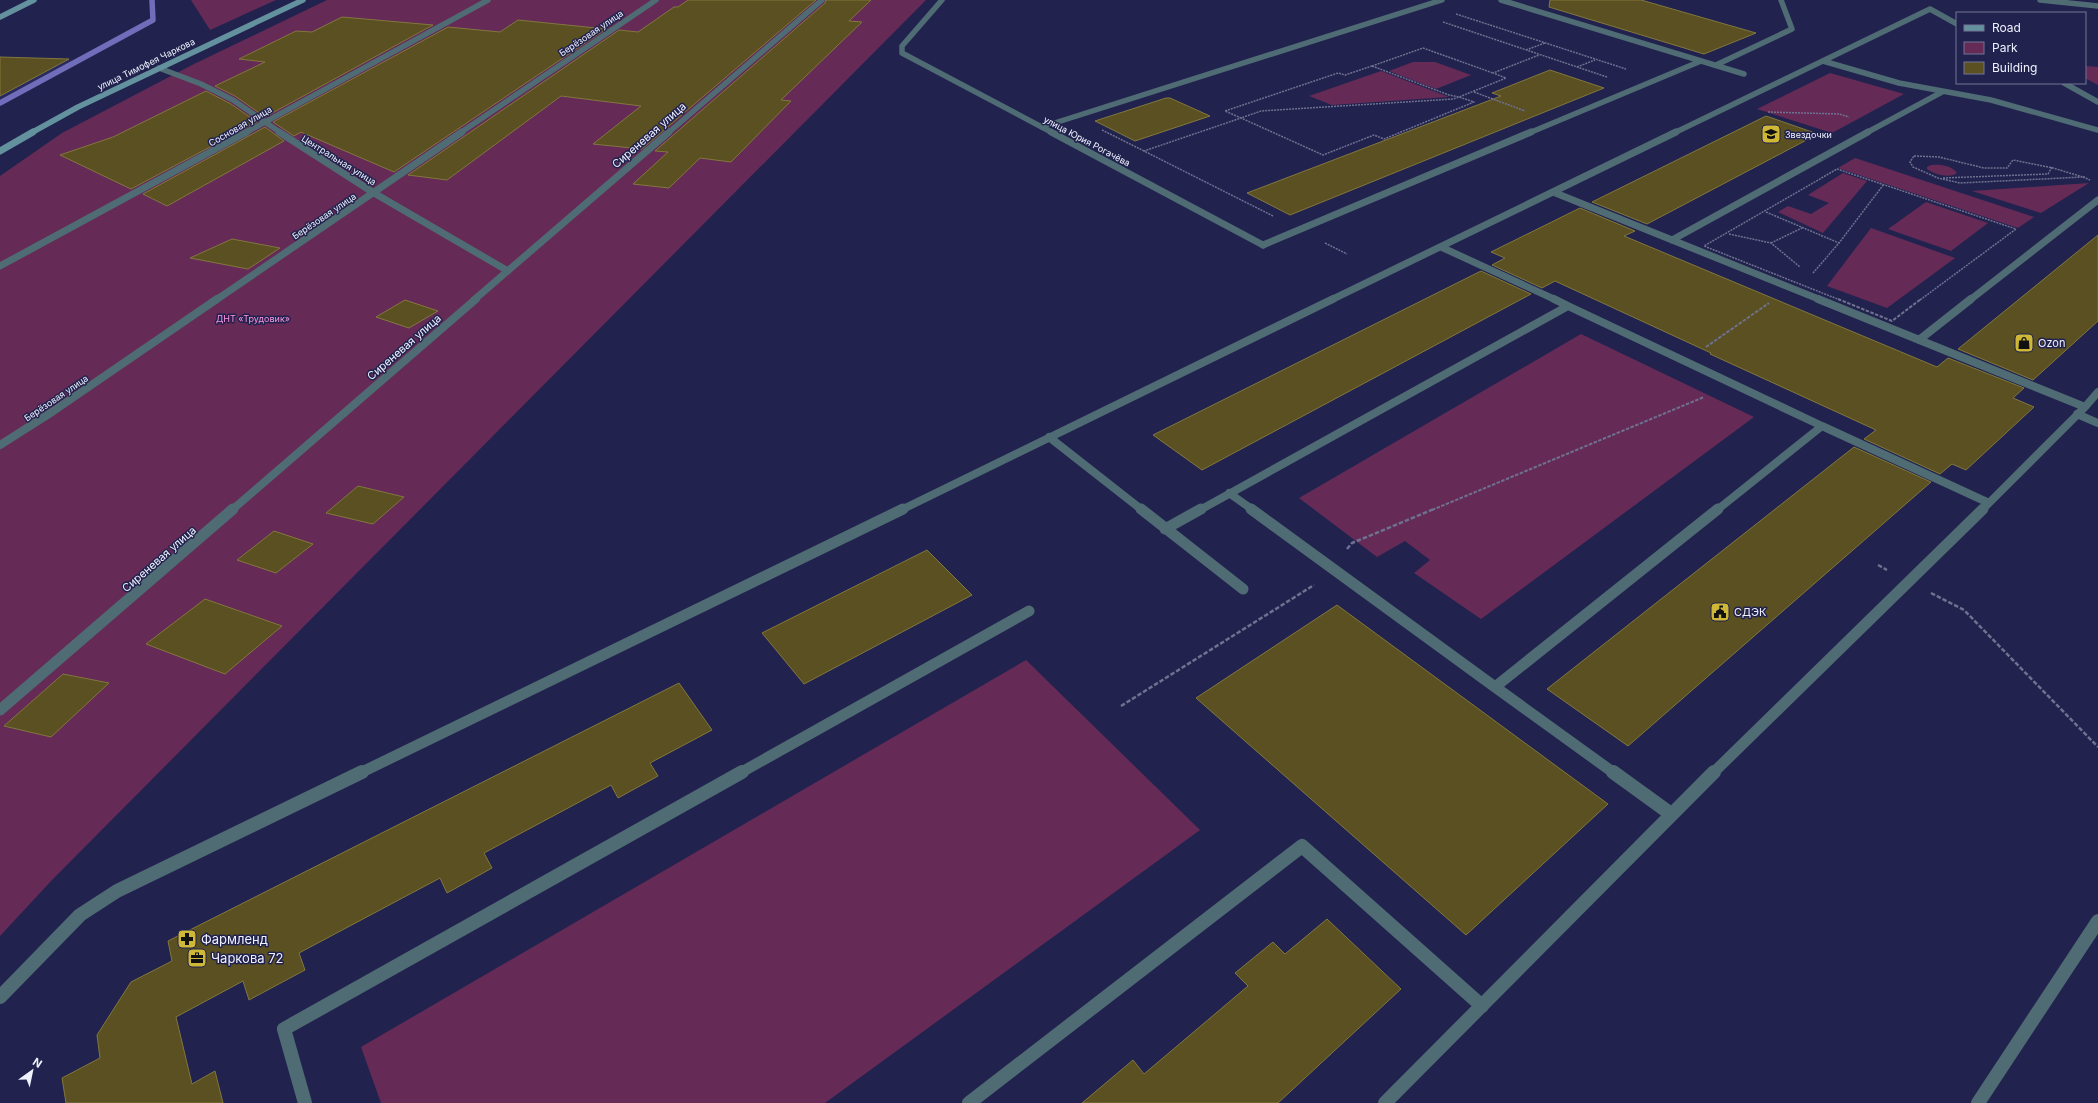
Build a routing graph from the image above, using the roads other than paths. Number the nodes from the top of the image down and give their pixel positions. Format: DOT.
graph roads {
  1 [pos="34,0"];
  2 [pos="303,0"];
  3 [pos="488,0"];
  4 [pos="656,0"];
  5 [pos="822,0"];
  6 [pos="942,0"];
  7 [pos="1442,0"];
  8 [pos="1501,0"];
  9 [pos="1781,0"];
  10 [pos="2040,0"];
  11 [pos="2098,6"];
  12 [pos="0,17"];
  13 [pos="1956,23"];
  14 [pos="1701,61"];
  15 [pos="1823,61"];
  16 [pos="1716,65"];
  17 [pos="159,68"];
  18 [pos="1744,74"];
  19 [pos="2066,84"];
  20 [pos="1942,92"];
  21 [pos="2098,102"];
  22 [pos="266,123"];
  23 [pos="1042,127"];
  24 [pos="2098,130"];
  25 [pos="0,151"];
  26 [pos="1553,192"];
  27 [pos="374,193"];
  28 [pos="2098,200"];
  29 [pos="1672,240"];
  30 [pos="1441,246"];
  31 [pos="0,266"];
  32 [pos="508,271"];
  33 [pos="1568,306"];
  34 [pos="1918,340"];
  35 [pos="2098,392"];
  36 [pos="2084,407"];
  37 [pos="2077,414"];
  38 [pos="2098,423"];
  39 [pos="1822,426"];
  40 [pos="1049,437"];
  41 [pos="0,445"];
  42 [pos="1229,493"];
  43 [pos="1989,503"];
  44 [pos="1165,529"];
  45 [pos="1243,589"];
  46 [pos="1029,611"];
  47 [pos="1495,687"];
  48 [pos="0,710"];
  49 [pos="1671,814"];
  50 [pos="2098,921"];
  51 [pos="0,997"];
  52 [pos="1482,1006"];
  53 [pos="305,1103"];
  54 [pos="969,1103"];
  55 [pos="1385,1103"];
  56 [pos="1978,1103"];
  1 -- 12 [label="main road"];
  2 -- 17 [label="main road, улица Тимофея Чаркова"];
  3 -- 22 [label="street, Сосновая улица"];
  4 -- 27 [label="street, Берёзовая улица"];
  5 -- 32 [label="street, Сиреневая улица"];
  6 -- 23 [label="street, улица Юрия Рогачёва"];
  7 -- 23 [label="street"];
  8 -- 14 [label="street"];
  9 -- 16 [label="street"];
  10 -- 11 [label="street"];
  13 -- 15 [label="street"];
  14 -- 16 [label="street"];
  14 -- 23 [label="street, улица Юрия Рогачёва"];
  15 -- 20 [label="street"];
  15 -- 26 [label="street"];
  16 -- 18 [label="street"];
  17 -- 22 [label="street, Центральная улица"];
  17 -- 25 [label="main road, улица Тимофея Чаркова"];
  19 -- 21 [label="street"];
  20 -- 24 [label="street"];
  20 -- 29 [label="street"];
  22 -- 27 [label="street, Центральная улица"];
  22 -- 31 [label="street, Сосновая улица"];
  26 -- 29 [label="street"];
  26 -- 30 [label="street"];
  27 -- 32 [label="street, Центральная улица"];
  27 -- 41 [label="street, Берёзовая улица"];
  28 -- 34 [label="street"];
  29 -- 34 [label="street"];
  30 -- 33 [label="street"];
  30 -- 40 [label="street"];
  32 -- 48 [label="street, Сиреневая улица"];
  33 -- 39 [label="street"];
  33 -- 42 [label="street"];
  34 -- 36 [label="street"];
  35 -- 36 [label="street"];
  36 -- 37 [label="street"];
  37 -- 38 [label="street"];
  37 -- 43 [label="street"];
  39 -- 43 [label="street"];
  39 -- 47 [label="street"];
  40 -- 44 [label="street"];
  40 -- 51 [label="street"];
  42 -- 44 [label="street"];
  42 -- 47 [label="street"];
  43 -- 49 [label="street"];
  44 -- 45 [label="street"];
  46 -- 53 [label="street"];
  47 -- 49 [label="street"];
  49 -- 52 [label="street"];
  50 -- 56 [label="street"];
  52 -- 54 [label="street"];
  52 -- 55 [label="street"];
}
